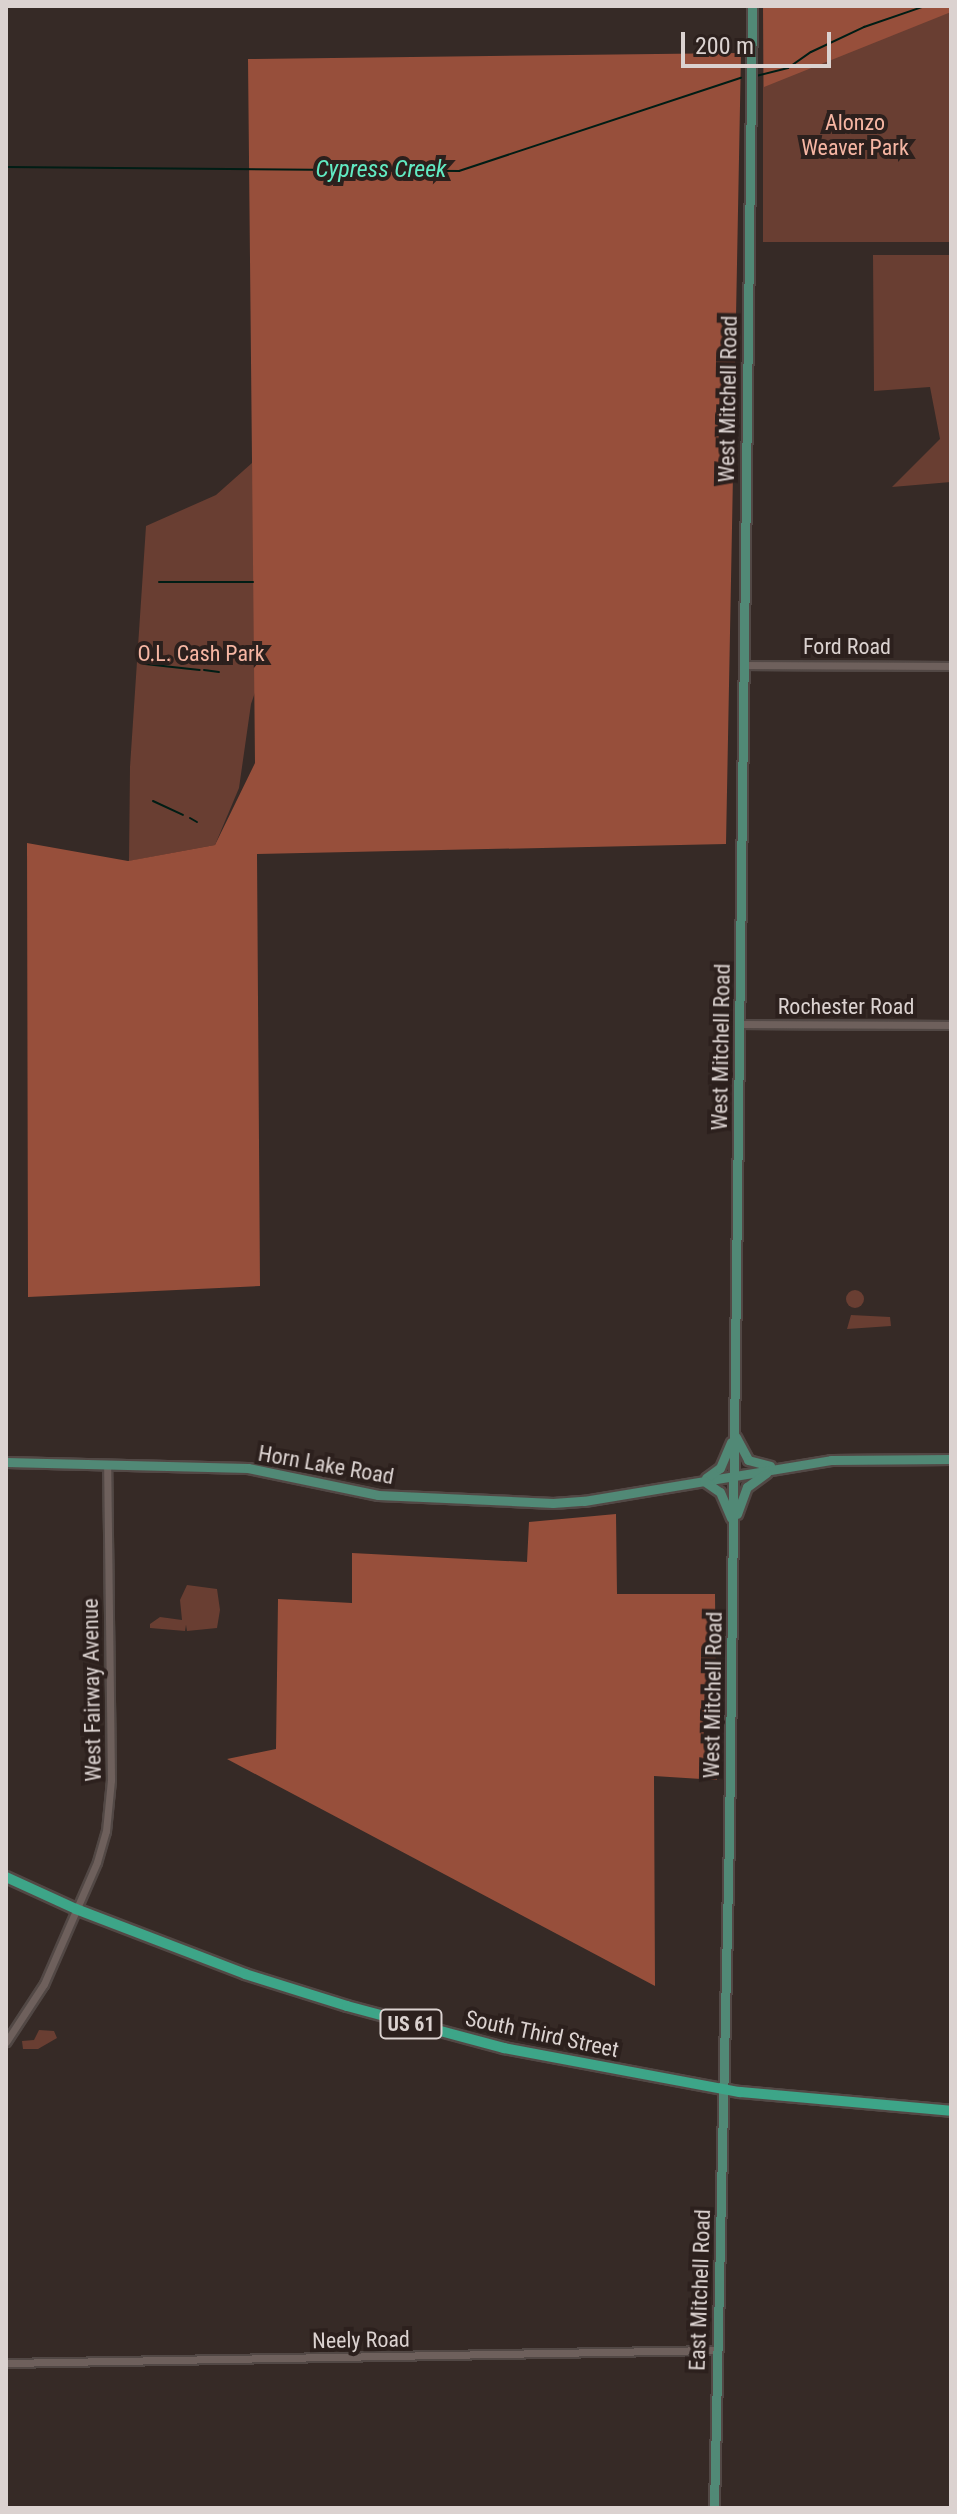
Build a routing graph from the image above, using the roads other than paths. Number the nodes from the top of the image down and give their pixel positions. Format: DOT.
graph roads {
  1 [pos="752,6"];
  2 [pos="743,665"];
  3 [pos="951,666"];
  4 [pos="740,1024"];
  5 [pos="951,1025"];
  6 [pos="734,1431"];
  7 [pos="951,1459"];
  8 [pos="6,1462"];
  9 [pos="107,1464"];
  10 [pos="781,1467"];
  11 [pos="734,1475"];
  12 [pos="703,1480"];
  13 [pos="734,1525"];
  14 [pos="6,1877"];
  15 [pos="76,1909"];
  16 [pos="6,2042"];
  17 [pos="723,2088"];
  18 [pos="951,2111"];
  19 [pos="717,2350"];
  20 [pos="6,2363"];
  21 [pos="714,2508"];
  1 -- 2 [label="main road, West Mitchell Road"];
  2 -- 3 [label="street, Ford Road"];
  2 -- 4 [label="main road, West Mitchell Road"];
  4 -- 5 [label="street, Rochester Road"];
  4 -- 6 [label="main road, West Mitchell Road"];
  6 -- 10 [label="main road"];
  6 -- 11 [label="main road, West Mitchell Road"];
  6 -- 12 [label="main road"];
  7 -- 10 [label="main road, Horn Lake Road"];
  8 -- 9 [label="main road, Horn Lake Road"];
  9 -- 12 [label="main road, Horn Lake Road"];
  9 -- 15 [label="street, West Fairway Avenue"];
  10 -- 11 [label="main road, Horn Lake Road"];
  10 -- 13 [label="main road"];
  11 -- 12 [label="main road, Horn Lake Road"];
  11 -- 13 [label="main road, West Mitchell Road"];
  12 -- 13 [label="main road"];
  13 -- 17 [label="main road, West Mitchell Road"];
  14 -- 15 [label="highway, South Third Street / US 61"];
  15 -- 16 [label="street, West Fairway Avenue"];
  15 -- 17 [label="highway, South Third Street / US 61"];
  17 -- 18 [label="highway, South Third Street / US 61"];
  17 -- 19 [label="main road, East Mitchell Road"];
  19 -- 20 [label="street, Neely Road"];
  19 -- 21 [label="main road, East Mitchell Road"];
}
